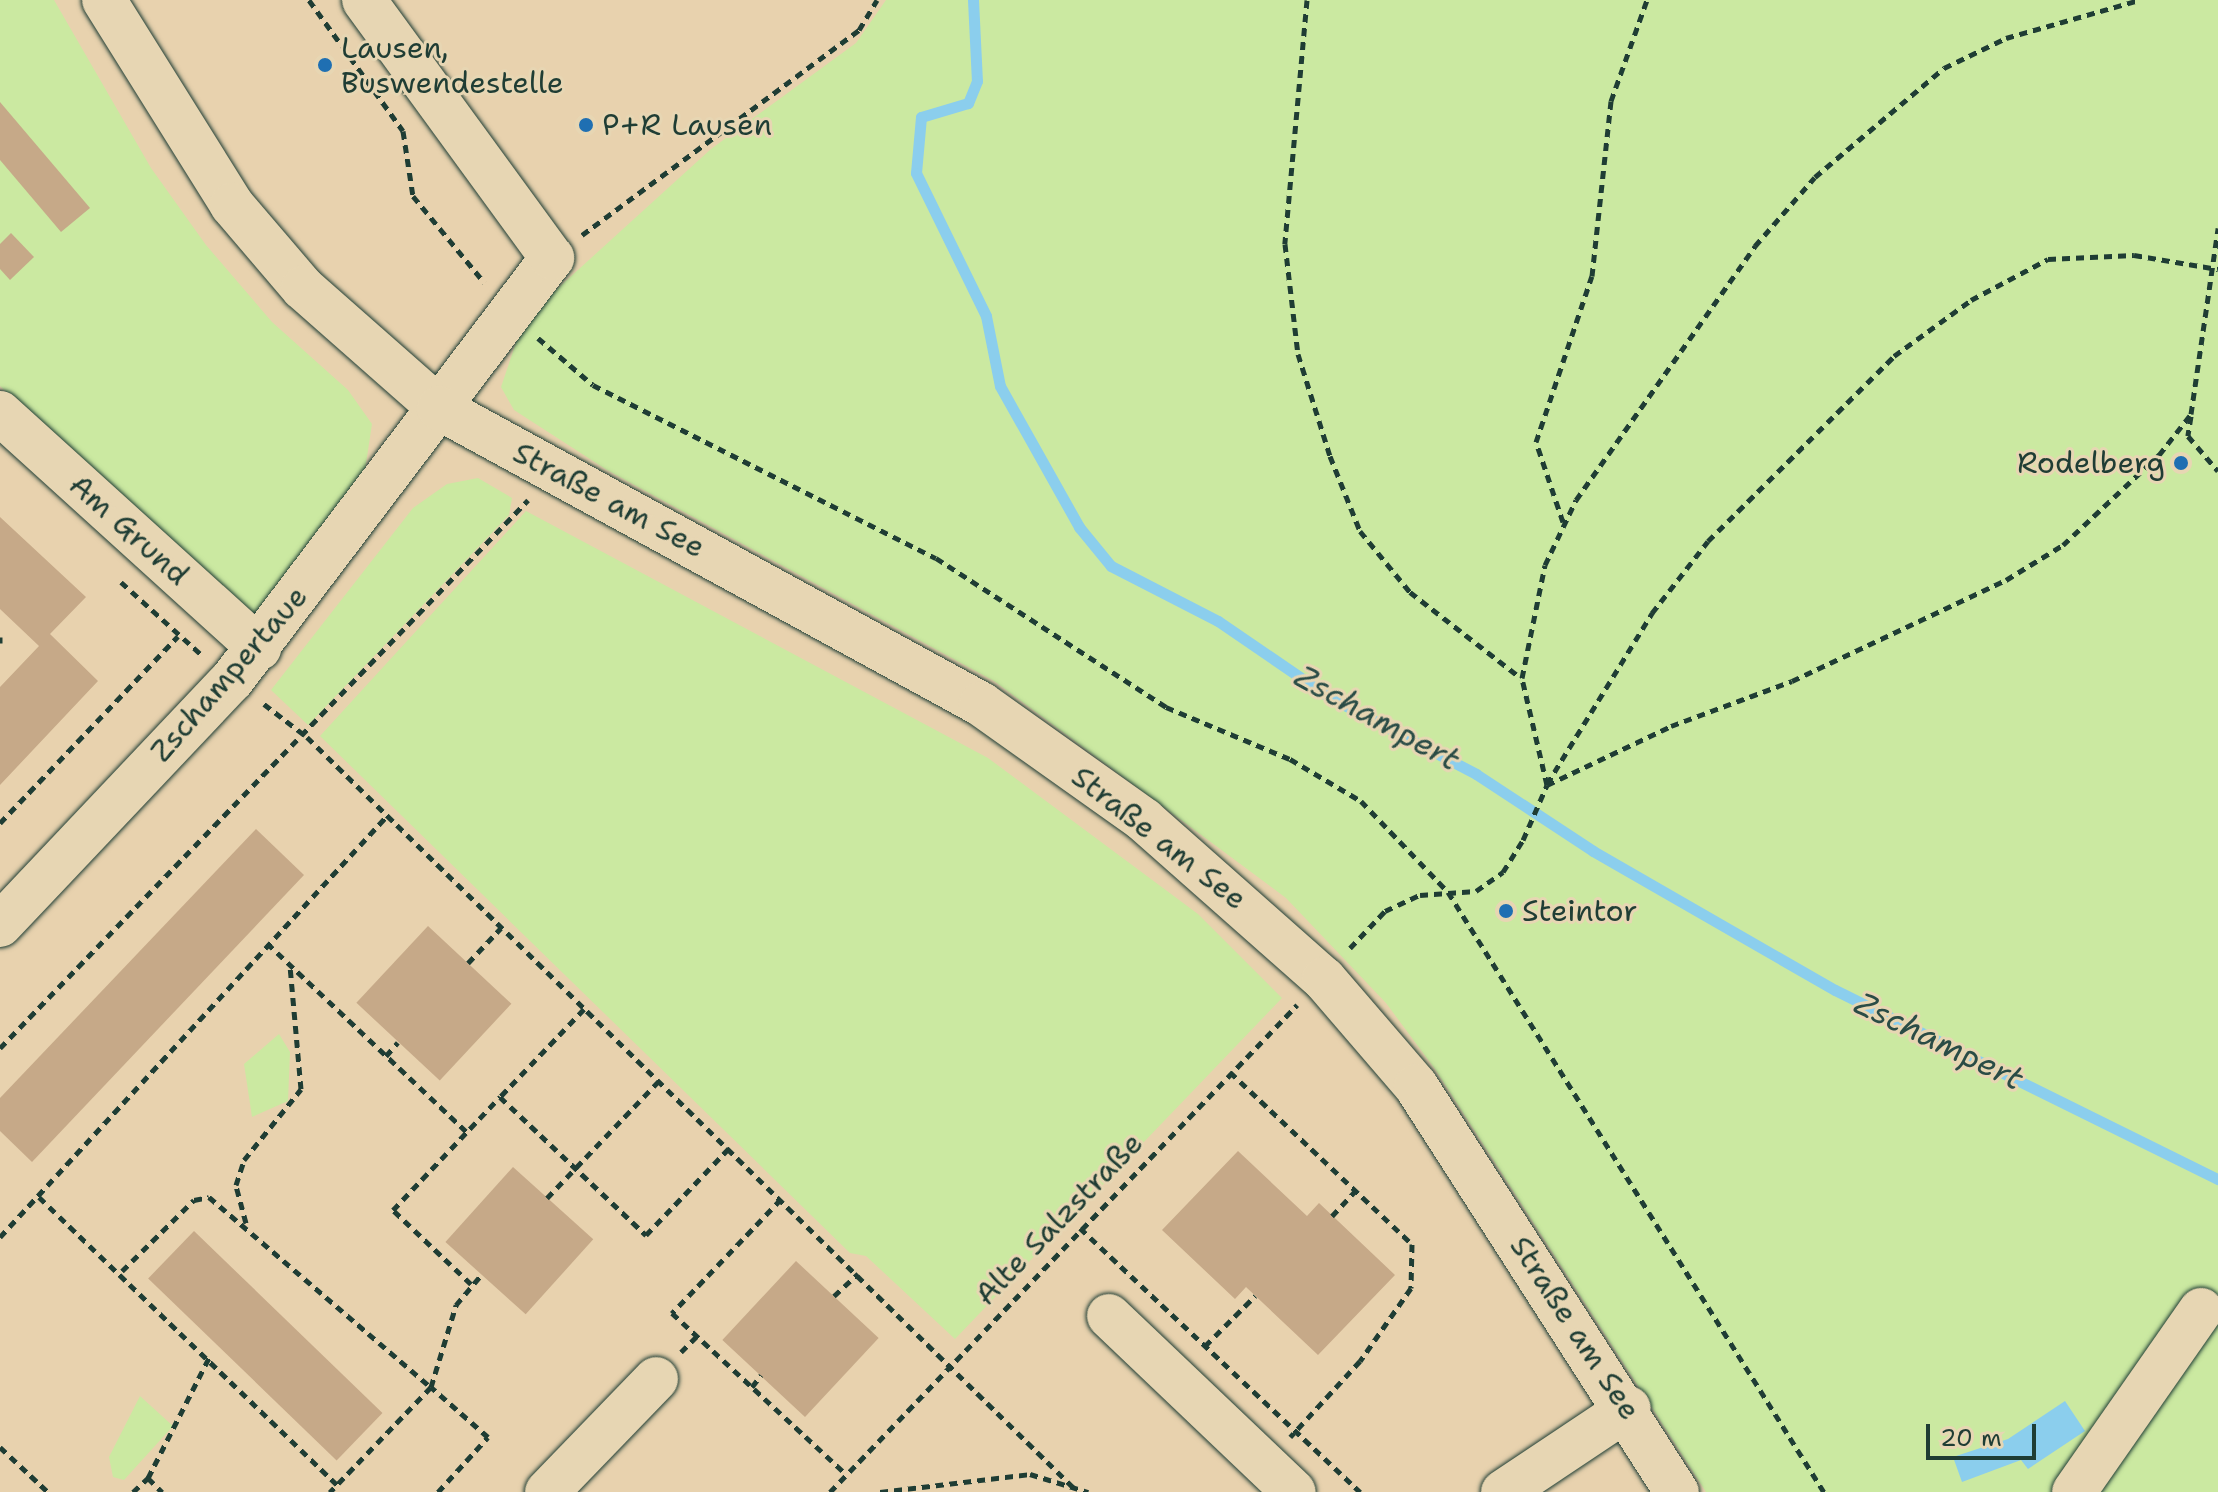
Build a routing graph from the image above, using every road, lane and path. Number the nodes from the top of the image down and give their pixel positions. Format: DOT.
graph roads {
  1 [pos="104,0"];
  2 [pos="309,0"];
  3 [pos="364,0"];
  4 [pos="877,0"];
  5 [pos="1307,0"];
  6 [pos="1647,0"];
  7 [pos="2139,0"];
  8 [pos="2218,228"];
  9 [pos="552,258"];
  10 [pos="2211,265"];
  11 [pos="2218,269"];
  12 [pos="507,311"];
  13 [pos="439,408"];
  14 [pos="0,413"];
  15 [pos="2191,414"];
  16 [pos="556,471"];
  17 [pos="2218,471"];
  18 [pos="1563,523"];
  19 [pos="178,636"];
  20 [pos="0,637"];
  21 [pos="0,643"];
  22 [pos="245,664"];
  23 [pos="1522,678"];
  24 [pos="307,737"];
  25 [pos="1547,785"];
  26 [pos="386,817"];
  27 [pos="0,823"];
  28 [pos="1448,892"];
  29 [pos="0,925"];
  30 [pos="501,928"];
  31 [pos="267,943"];
  32 [pos="468,963"];
  33 [pos="290,965"];
  34 [pos="1324,979"];
  35 [pos="584,1009"];
  36 [pos="398,1042"];
  37 [pos="0,1048"];
  38 [pos="386,1056"];
  39 [pos="1230,1072"];
  40 [pos="659,1081"];
  41 [pos="500,1097"];
  42 [pos="467,1132"];
  43 [pos="729,1148"];
  44 [pos="576,1168"];
  45 [pos="1356,1190"];
  46 [pos="39,1197"];
  47 [pos="547,1198"];
  48 [pos="781,1199"];
  49 [pos="1332,1216"];
  50 [pos="247,1226"];
  51 [pos="1080,1228"];
  52 [pos="0,1237"];
  53 [pos="122,1271"];
  54 [pos="858,1274"];
  55 [pos="481,1275"];
  56 [pos="471,1284"];
  57 [pos="834,1296"];
  58 [pos="1255,1296"];
  59 [pos="2201,1310"];
  60 [pos="1109,1316"];
  61 [pos="1205,1346"];
  62 [pos="209,1358"];
  63 [pos="952,1365"];
  64 [pos="761,1375"];
  65 [pos="1175,1377"];
  66 [pos="656,1379"];
  67 [pos="431,1387"];
  68 [pos="752,1387"];
  69 [pos="1629,1408"];
  70 [pos="1295,1431"];
  71 [pos="0,1447"];
  72 [pos="846,1474"];
  73 [pos="148,1478"];
  74 [pos="1280,1478"];
  75 [pos="340,1488"];
  76 [pos="1074,1488"];
  77 [pos="48,1492"];
  78 [pos="133,1492"];
  79 [pos="162,1492"];
  80 [pos="330,1492"];
  81 [pos="438,1492"];
  82 [pos="547,1492"];
  83 [pos="830,1492"];
  84 [pos="880,1492"];
  85 [pos="1088,1492"];
  86 [pos="1360,1492"];
  87 [pos="1503,1492"];
  88 [pos="1677,1492"];
  89 [pos="1824,1492"];
  90 [pos="2074,1492"];
  1 -- 13 [label="main road, Straße am See"];
  2 -- 12 [label="path"];
  3 -- 9 [label="main road"];
  4 -- 9 [label="path"];
  5 -- 23 [label="path"];
  6 -- 18 [label="path"];
  7 -- 18 [label="path"];
  8 -- 10 [label="path"];
  9 -- 12 [label="main road"];
  10 -- 11 [label="path"];
  10 -- 15 [label="path"];
  10 -- 25 [label="path, Alte Salzstraße"];
  12 -- 13 [label="main road"];
  12 -- 28 [label="path"];
  13 -- 16 [label="main road, Straße am See"];
  13 -- 22 [label="main road, Zschampertaue"];
  14 -- 22 [label="main road, Am Grund"];
  15 -- 17 [label="path"];
  15 -- 25 [label="path"];
  16 -- 24 [label="path"];
  16 -- 34 [label="main road, Straße am See"];
  18 -- 23 [label="path"];
  19 -- 27 [label="path"];
  20 -- 21 [label="path"];
  22 -- 24 [label="path"];
  22 -- 29 [label="main road, Zschampertaue"];
  23 -- 25 [label="path"];
  24 -- 26 [label="path"];
  24 -- 37 [label="path"];
  25 -- 28 [label="path, Alte Salzstraße"];
  26 -- 30 [label="path"];
  26 -- 31 [label="path"];
  28 -- 34 [label="path, Alte Salzstraße"];
  28 -- 89 [label="path"];
  30 -- 32 [label="path"];
  30 -- 35 [label="path"];
  31 -- 33 [label="path"];
  31 -- 46 [label="path"];
  33 -- 38 [label="path"];
  33 -- 50 [label="path"];
  34 -- 39 [label="path, Alte Salzstraße"];
  34 -- 69 [label="main road, Straße am See"];
  35 -- 40 [label="path"];
  35 -- 41 [label="path"];
  36 -- 38 [label="path"];
  38 -- 42 [label="path"];
  39 -- 45 [label="path"];
  39 -- 51 [label="path, Alte Salzstraße"];
  40 -- 43 [label="path"];
  40 -- 44 [label="path"];
  41 -- 42 [label="path"];
  41 -- 44 [label="path"];
  42 -- 56 [label="path"];
  43 -- 44 [label="path"];
  43 -- 48 [label="path"];
  44 -- 47 [label="path"];
  45 -- 49 [label="path"];
  45 -- 70 [label="path"];
  46 -- 52 [label="path"];
  46 -- 53 [label="path"];
  48 -- 54 [label="path"];
  48 -- 68 [label="path"];
  50 -- 53 [label="path"];
  50 -- 67 [label="path"];
  51 -- 61 [label="path"];
  51 -- 63 [label="path, Alte Salzstraße"];
  53 -- 62 [label="path"];
  54 -- 57 [label="path"];
  54 -- 63 [label="path"];
  55 -- 56 [label="path"];
  56 -- 67 [label="path"];
  58 -- 61 [label="path"];
  59 -- 90 [label="main road"];
  60 -- 65 [label="main road"];
  61 -- 65 [label="path"];
  61 -- 70 [label="path"];
  62 -- 73 [label="path"];
  62 -- 75 [label="path"];
  63 -- 72 [label="path, Alte Salzstraße"];
  63 -- 76 [label="path"];
  64 -- 68 [label="path"];
  65 -- 74 [label="main road"];
  66 -- 82 [label="main road"];
  67 -- 75 [label="path"];
  67 -- 81 [label="path"];
  68 -- 72 [label="path"];
  69 -- 87 [label="main road"];
  69 -- 88 [label="main road, Straße am See"];
  70 -- 74 [label="path"];
  70 -- 86 [label="path"];
  71 -- 77 [label="path"];
  72 -- 83 [label="path, Alte Salzstraße"];
  73 -- 78 [label="path"];
  73 -- 79 [label="path"];
  75 -- 80 [label="path"];
  76 -- 84 [label="path"];
  76 -- 85 [label="path"];
}
